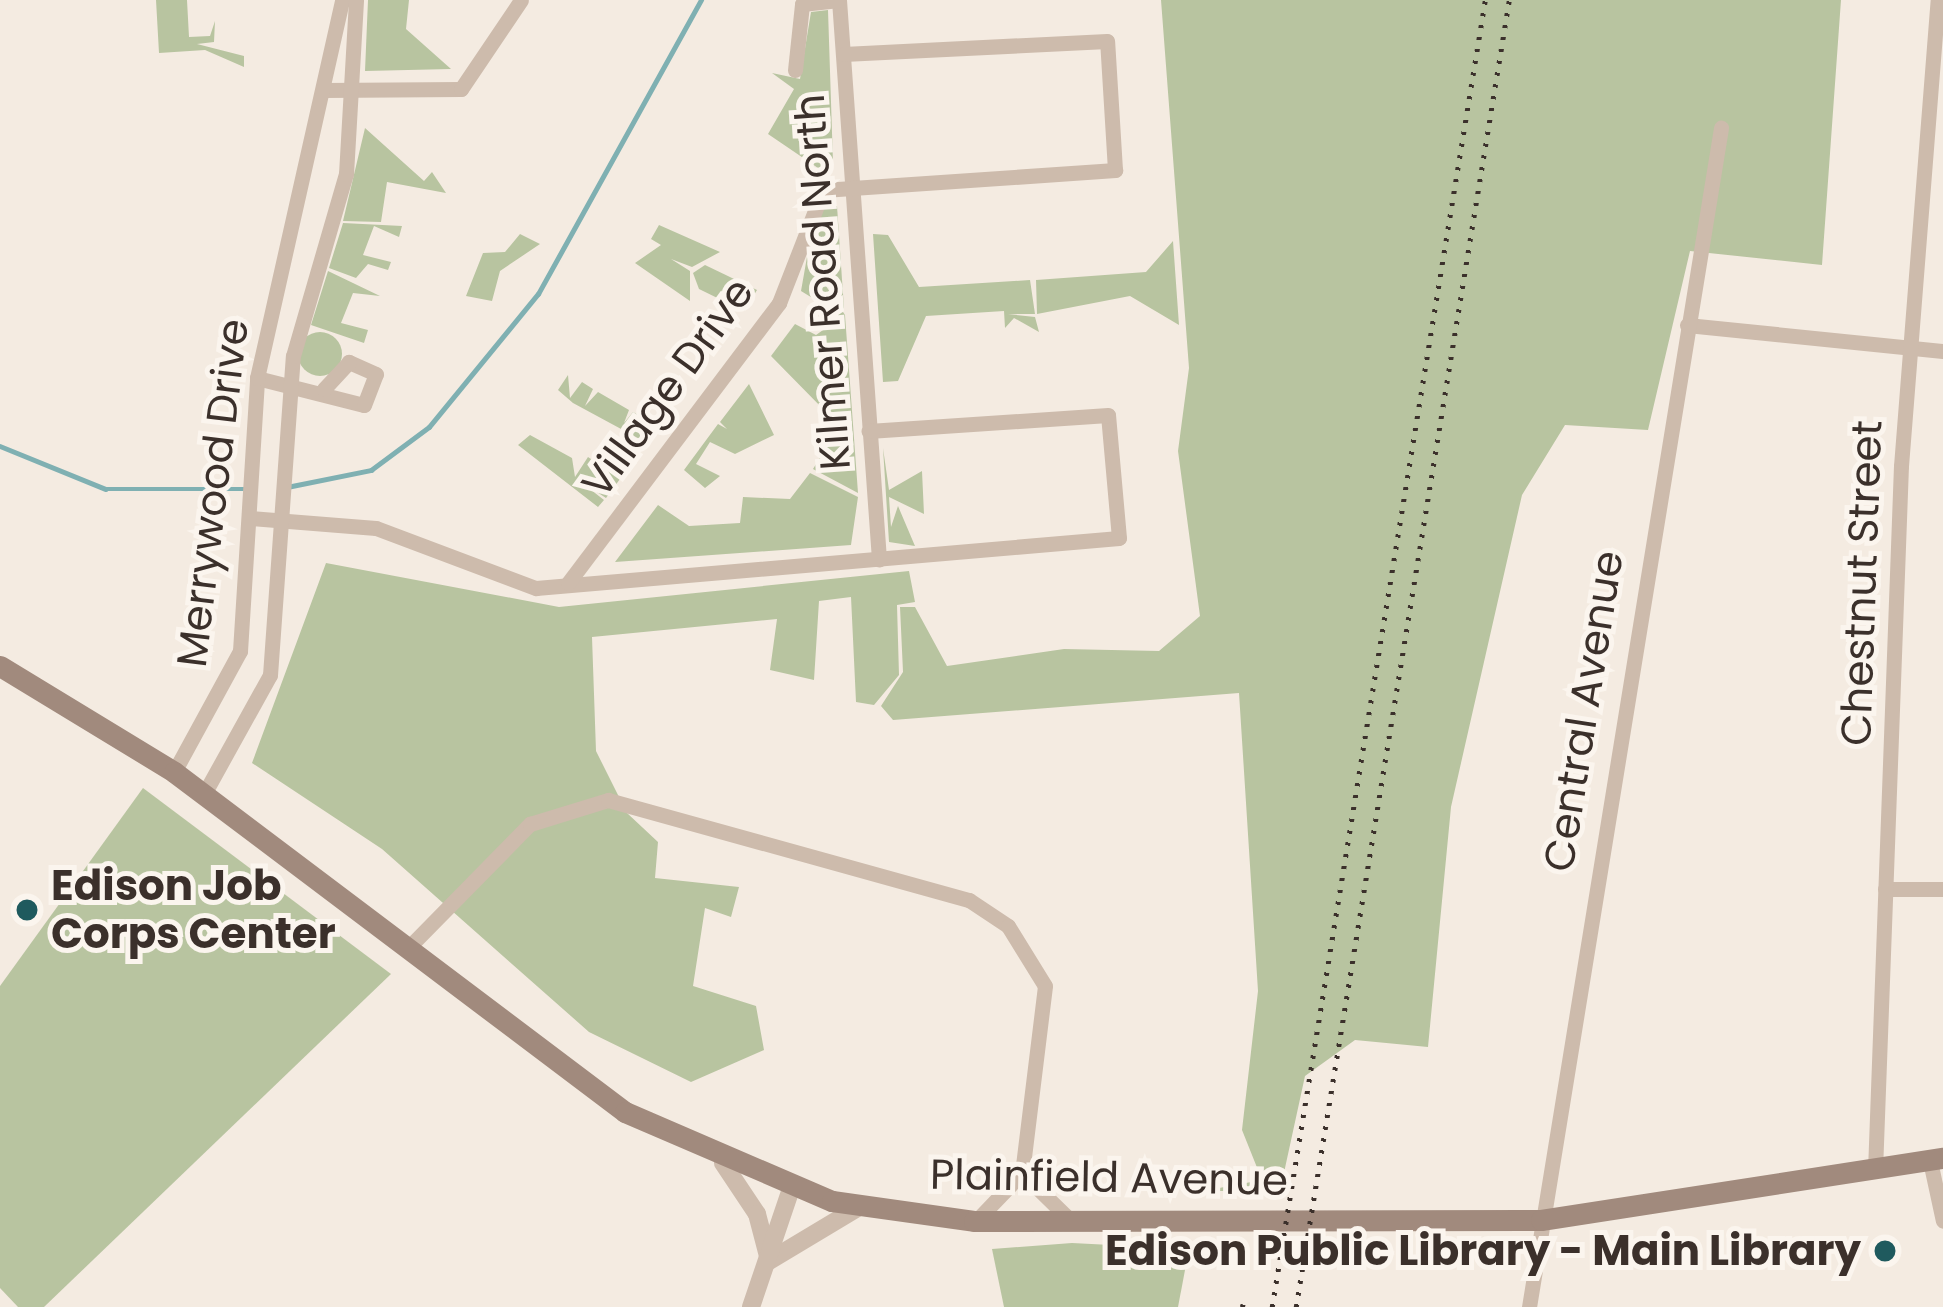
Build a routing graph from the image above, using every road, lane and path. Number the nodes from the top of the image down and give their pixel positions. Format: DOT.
graph roads {
  1 [pos="342,0"];
  2 [pos="356,0"];
  3 [pos="520,0"];
  4 [pos="839,0"];
  5 [pos="1938,0"];
  6 [pos="843,54"];
  7 [pos="795,70"];
  8 [pos="324,90"];
  9 [pos="352,95"];
  10 [pos="1721,128"];
  11 [pos="853,185"];
  12 [pos="1687,325"];
  13 [pos="1909,348"];
  14 [pos="1943,351"];
  15 [pos="257,379"];
  16 [pos="293,386"];
  17 [pos="324,389"];
  18 [pos="869,431"];
  19 [pos="251,518"];
  20 [pos="286,520"];
  21 [pos="879,560"];
  22 [pos="568,584"];
  23 [pos="0,666"];
  24 [pos="174,772"];
  25 [pos="204,794"];
  26 [pos="1885,889"];
  27 [pos="1943,890"];
  28 [pos="409,947"];
  29 [pos="1936,1159"];
  30 [pos="723,1163"];
  31 [pos="1875,1171"];
  32 [pos="1022,1173"];
  33 [pos="791,1189"];
  34 [pos="859,1207"];
  35 [pos="1069,1219"];
  36 [pos="1540,1220"];
  37 [pos="974,1221"];
  38 [pos="1943,1221"];
  39 [pos="769,1261"];
  40 [pos="751,1307"];
  41 [pos="1529,1307"];
  1 -- 8 [label="street, Merrywood Drive"];
  2 -- 9 [label="street"];
  3 -- 9 [label="street"];
  4 -- 6 [label="street, Kilmer Road North"];
  4 -- 7 [label="street, Kilmer Road North"];
  5 -- 13 [label="street, Chestnut Street"];
  6 -- 11 [label="street, Kilmer Road North"];
  6 -- 11 [label="street"];
  8 -- 9 [label="street"];
  8 -- 15 [label="street, Merrywood Drive"];
  9 -- 16 [label="street"];
  10 -- 12 [label="street, Central Avenue"];
  11 -- 18 [label="street, Kilmer Road North"];
  11 -- 22 [label="street, Village Drive"];
  12 -- 13 [label="street"];
  12 -- 36 [label="street, Central Avenue"];
  13 -- 14 [label="street"];
  13 -- 26 [label="street, Chestnut Street"];
  15 -- 16 [label="street"];
  15 -- 19 [label="street, Merrywood Drive"];
  16 -- 17 [label="street"];
  16 -- 20 [label="street"];
  18 -- 21 [label="street, Kilmer Road North"];
  18 -- 21 [label="street"];
  19 -- 20 [label="street"];
  19 -- 24 [label="street, Merrywood Drive"];
  20 -- 22 [label="street"];
  20 -- 25 [label="street"];
  21 -- 22 [label="street"];
  23 -- 24 [label="main road, Plainfield Avenue"];
  24 -- 25 [label="main road, Plainfield Avenue"];
  25 -- 28 [label="main road, Plainfield Avenue"];
  26 -- 27 [label="street"];
  26 -- 31 [label="street, Chestnut Street"];
  28 -- 30 [label="main road, Plainfield Avenue"];
  28 -- 32 [label="street"];
  29 -- 31 [label="main road, Plainfield Avenue"];
  29 -- 38 [label="street"];
  30 -- 33 [label="main road, Plainfield Avenue"];
  30 -- 39 [label="street"];
  31 -- 36 [label="main road, Plainfield Avenue"];
  32 -- 35 [label="street"];
  32 -- 37 [label="street"];
  33 -- 34 [label="main road, Plainfield Avenue"];
  33 -- 39 [label="street"];
  34 -- 37 [label="main road, Plainfield Avenue"];
  34 -- 39 [label="street"];
  35 -- 36 [label="main road, Plainfield Avenue"];
  35 -- 37 [label="main road, Plainfield Avenue"];
  36 -- 41 [label="street, Central Avenue"];
  39 -- 40 [label="street"];
}
